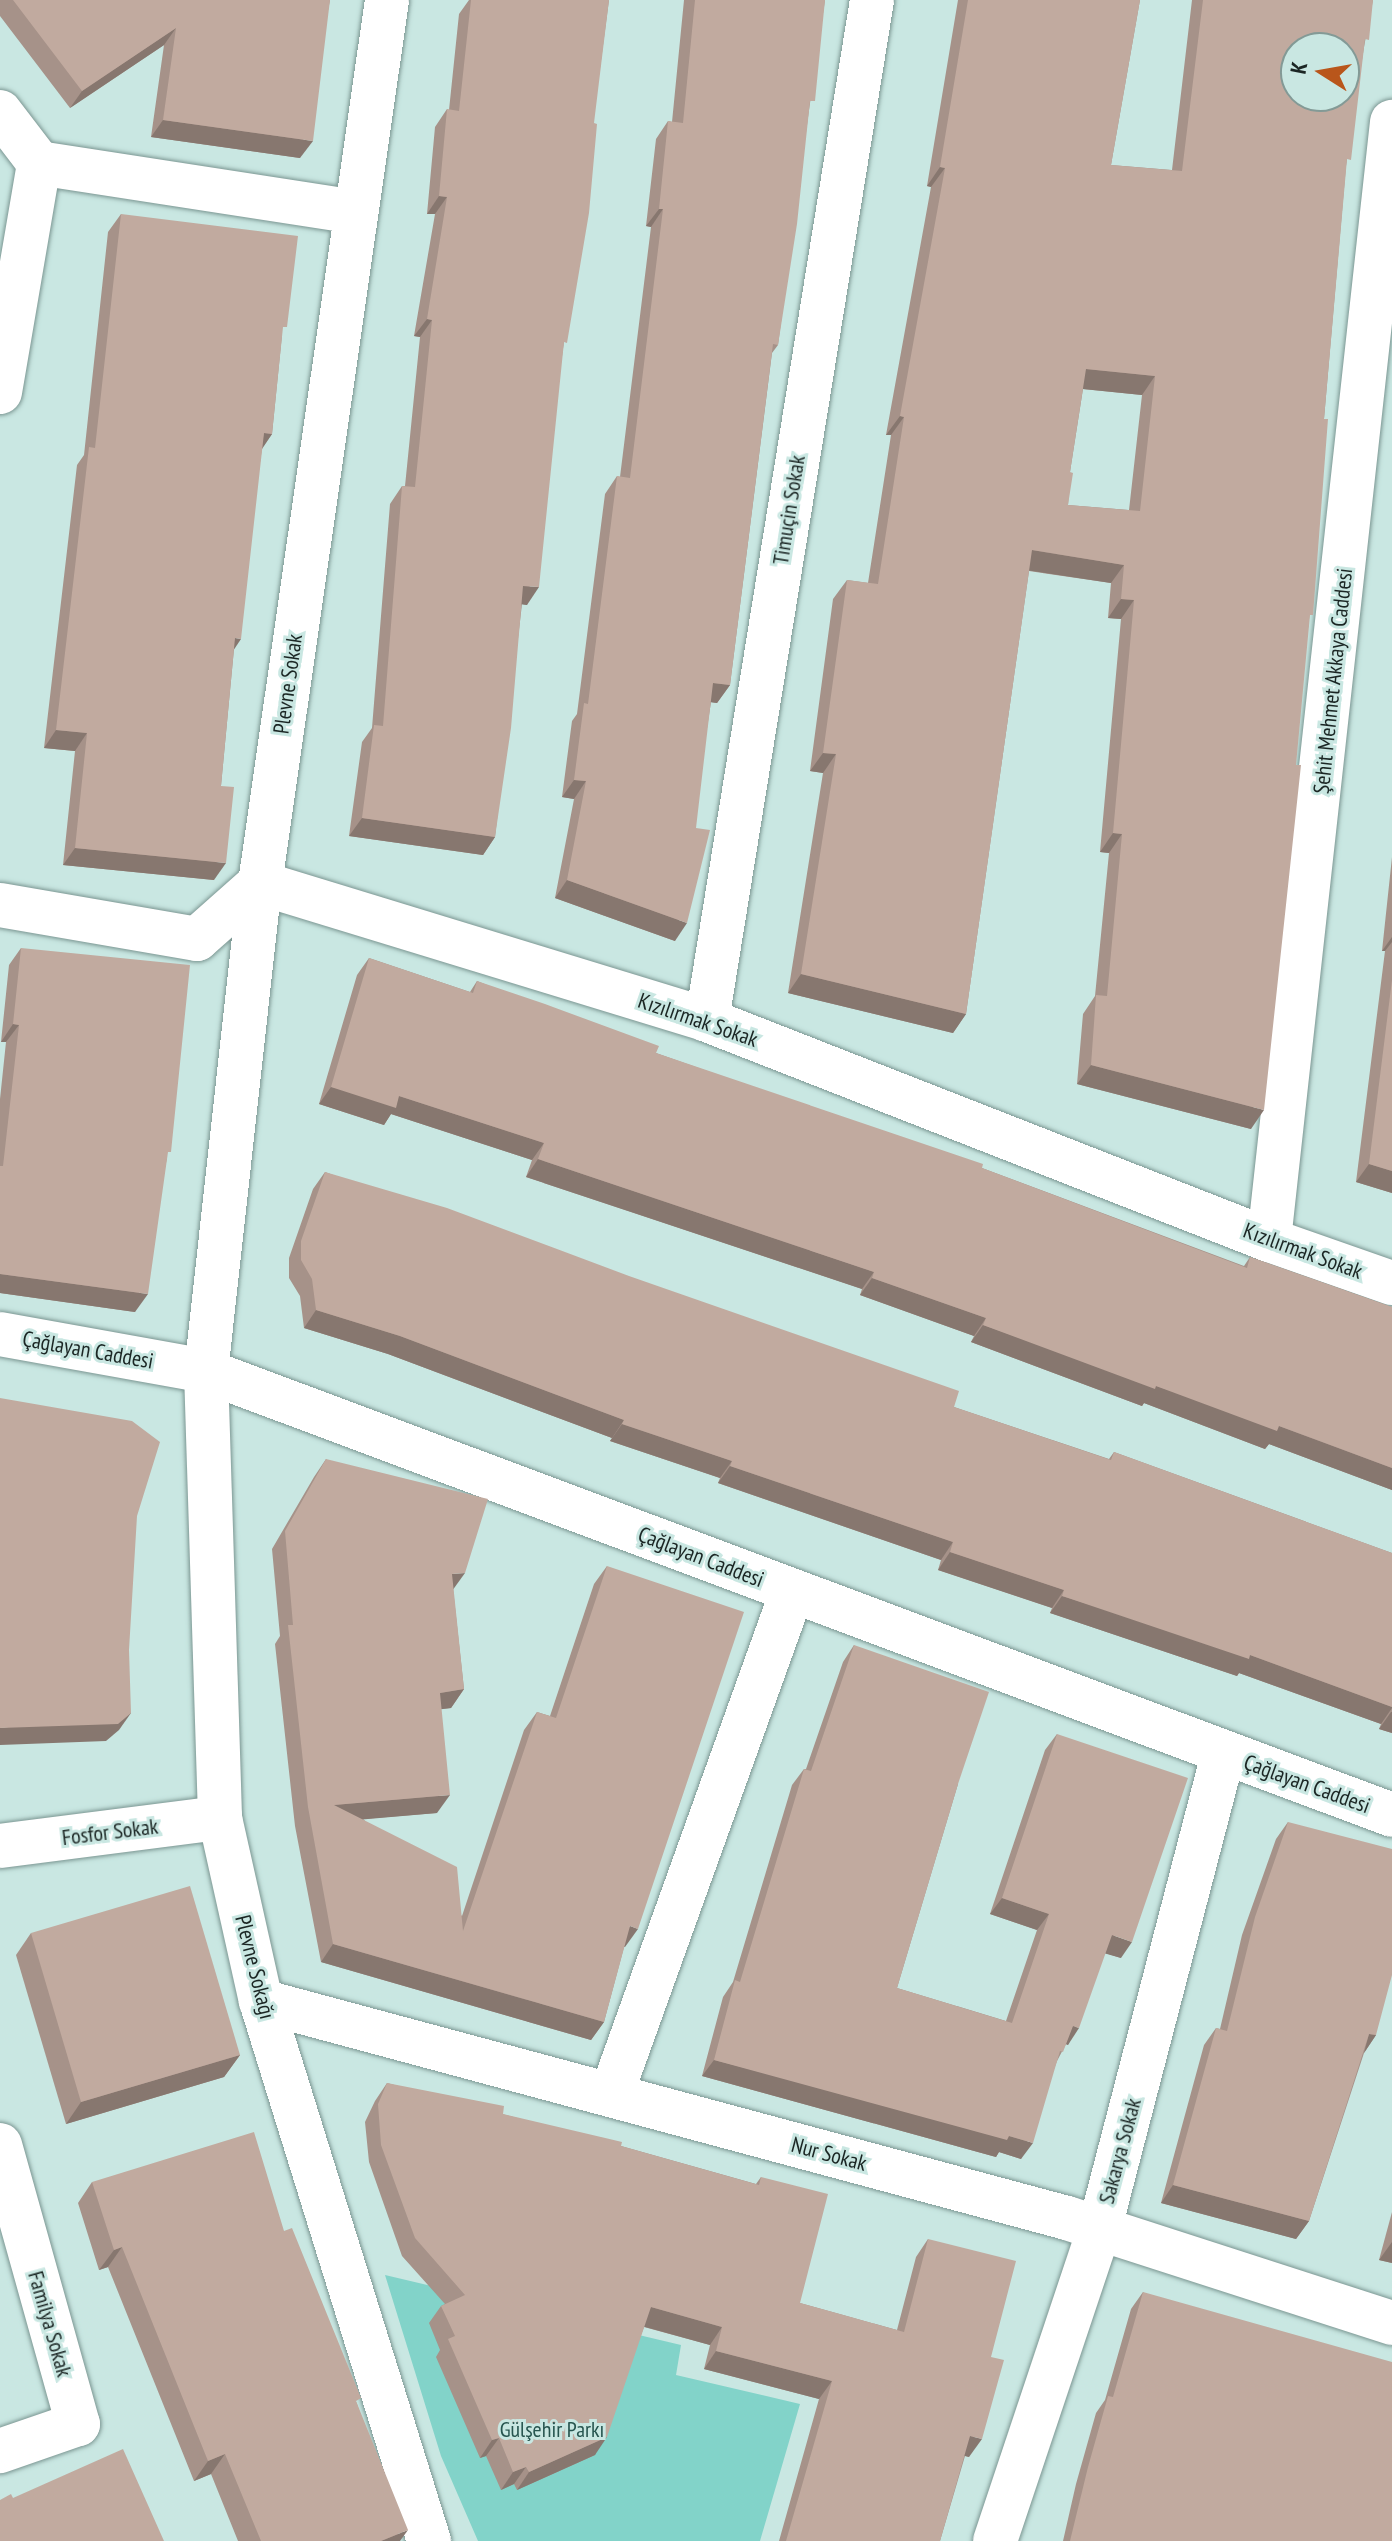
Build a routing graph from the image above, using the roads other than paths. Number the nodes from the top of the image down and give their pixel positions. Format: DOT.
graph roads {
  1 [pos="387,0"];
  2 [pos="872,0"];
  3 [pos="0,112"];
  4 [pos="1392,122"];
  5 [pos="39,163"];
  6 [pos="355,212"];
  7 [pos="0,392"];
  8 [pos="260,883"];
  9 [pos="0,905"];
  10 [pos="707,1020"];
  11 [pos="1269,1240"];
  12 [pos="1392,1283"];
  13 [pos="0,1334"];
  14 [pos="206,1371"];
  15 [pos="792,1592"];
  16 [pos="1223,1754"];
  17 [pos="1392,1815"];
  18 [pos="220,1818"];
  19 [pos="0,1846"];
  20 [pos="261,2001"];
  21 [pos="611,2095"];
  22 [pos="0,2145"];
  23 [pos="1100,2227"];
  24 [pos="1392,2323"];
  25 [pos="0,2451"];
  26 [pos="429,2541"];
  27 [pos="995,2541"];
  1 -- 6 [label="street, Plevne Sokak"];
  2 -- 10 [label="street, Timuçin Sokak"];
  3 -- 5 [label="street"];
  4 -- 11 [label="street, Şehit Mehmet Akkaya Caddesi"];
  5 -- 6 [label="street"];
  5 -- 7 [label="street"];
  6 -- 8 [label="street, Plevne Sokak"];
  8 -- 9 [label="street"];
  8 -- 10 [label="street, Kızılırmak Sokak"];
  8 -- 14 [label="street, Plevne Sokak"];
  10 -- 11 [label="street, Kızılırmak Sokak"];
  11 -- 12 [label="street, Kızılırmak Sokak"];
  13 -- 14 [label="street, Çağlayan Caddesi"];
  14 -- 15 [label="street, Çağlayan Caddesi"];
  14 -- 18 [label="street, Plevne Sokağı"];
  15 -- 16 [label="street, Çağlayan Caddesi"];
  15 -- 21 [label="street"];
  16 -- 17 [label="street, Çağlayan Caddesi"];
  16 -- 23 [label="street, Sakarya Sokak"];
  18 -- 19 [label="street, Fosfor Sokak"];
  18 -- 20 [label="street, Plevne Sokağı"];
  20 -- 21 [label="street, Nur Sokak"];
  20 -- 26 [label="street, Plevne Sokağı"];
  21 -- 23 [label="street, Nur Sokak"];
  22 -- 25 [label="street, Familya Sokak"];
  23 -- 24 [label="street, Nur Sokak"];
  23 -- 27 [label="street, Sakarya Sokak"];
}
